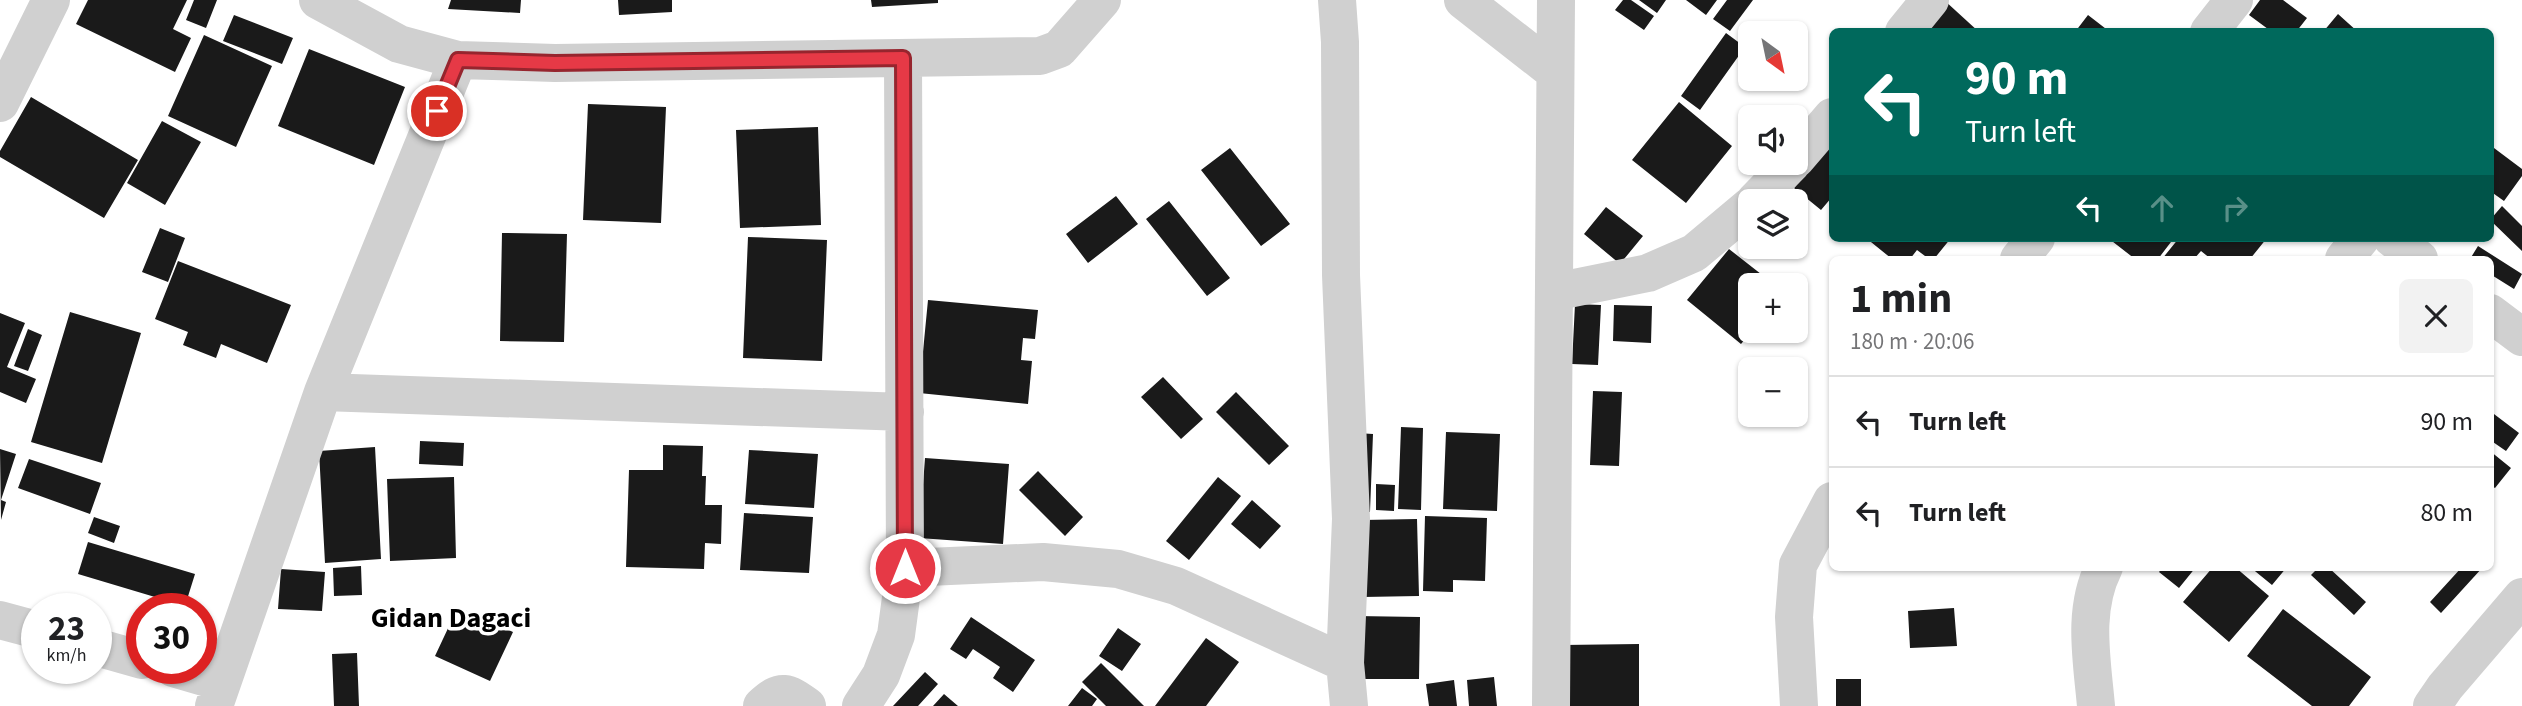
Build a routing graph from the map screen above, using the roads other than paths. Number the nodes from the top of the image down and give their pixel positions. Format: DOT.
graph roads {
  1 [pos="51,0"];
  2 [pos="318,0"];
  3 [pos="1101,0"];
  4 [pos="1337,0"];
  5 [pos="1463,0"];
  6 [pos="1556,0"];
  7 [pos="1930,0"];
  8 [pos="2234,0"];
  9 [pos="1906,28"];
  10 [pos="2212,28"];
  11 [pos="903,58"];
  12 [pos="458,60"];
  13 [pos="1555,72"];
  14 [pos="0,103"];
  15 [pos="1829,120"];
  16 [pos="1808,145"];
  17 [pos="1780,175"];
  18 [pos="1766,189"];
  19 [pos="1738,216"];
  20 [pos="2033,242"];
  21 [pos="2358,242"];
  22 [pos="2397,242"];
  23 [pos="2021,256"];
  24 [pos="2346,256"];
  25 [pos="2415,256"];
  26 [pos="1554,292"];
  27 [pos="2494,316"];
  28 [pos="2522,337"];
  29 [pos="323,392"];
  30 [pos="905,412"];
  31 [pos="1829,506"];
  32 [pos="905,568"];
  33 [pos="2102,571"];
  34 [pos="2522,597"];
  35 [pos="0,620"];
  36 [pos="21,626"];
  37 [pos="1345,663"];
  38 [pos="201,684"];
  39 [pos="218,694"];
  40 [pos="762,706"];
  41 [pos="807,706"];
  42 [pos="861,706"];
  43 [pos="1349,706"];
  44 [pos="1551,706"];
  45 [pos="1800,706"];
  46 [pos="2096,706"];
  47 [pos="2432,706"];
  1 -- 14 [label="street"];
  2 -- 12 [label="street"];
  3 -- 11 [label="street"];
  4 -- 37 [label="street"];
  5 -- 13 [label="street"];
  6 -- 13 [label="street"];
  7 -- 9 [label="street"];
  8 -- 10 [label="street"];
  11 -- 12 [label="street"];
  11 -- 30 [label="street"];
  12 -- 29 [label="street"];
  13 -- 26 [label="street"];
  15 -- 16 [label="street"];
  17 -- 18 [label="street"];
  19 -- 26 [label="street"];
  20 -- 23 [label="street"];
  21 -- 24 [label="street"];
  22 -- 25 [label="street"];
  26 -- 44 [label="street"];
  27 -- 28 [label="street"];
  29 -- 30 [label="street"];
  29 -- 39 [label="street"];
  30 -- 32 [label="street"];
  31 -- 45 [label="street"];
  32 -- 37 [label="street"];
  32 -- 42 [label="street"];
  33 -- 46 [label="street"];
  34 -- 47 [label="street"];
  35 -- 36 [label="street"];
  37 -- 43 [label="street"];
  38 -- 39 [label="street"];
  40 -- 41 [label="street"];
}
